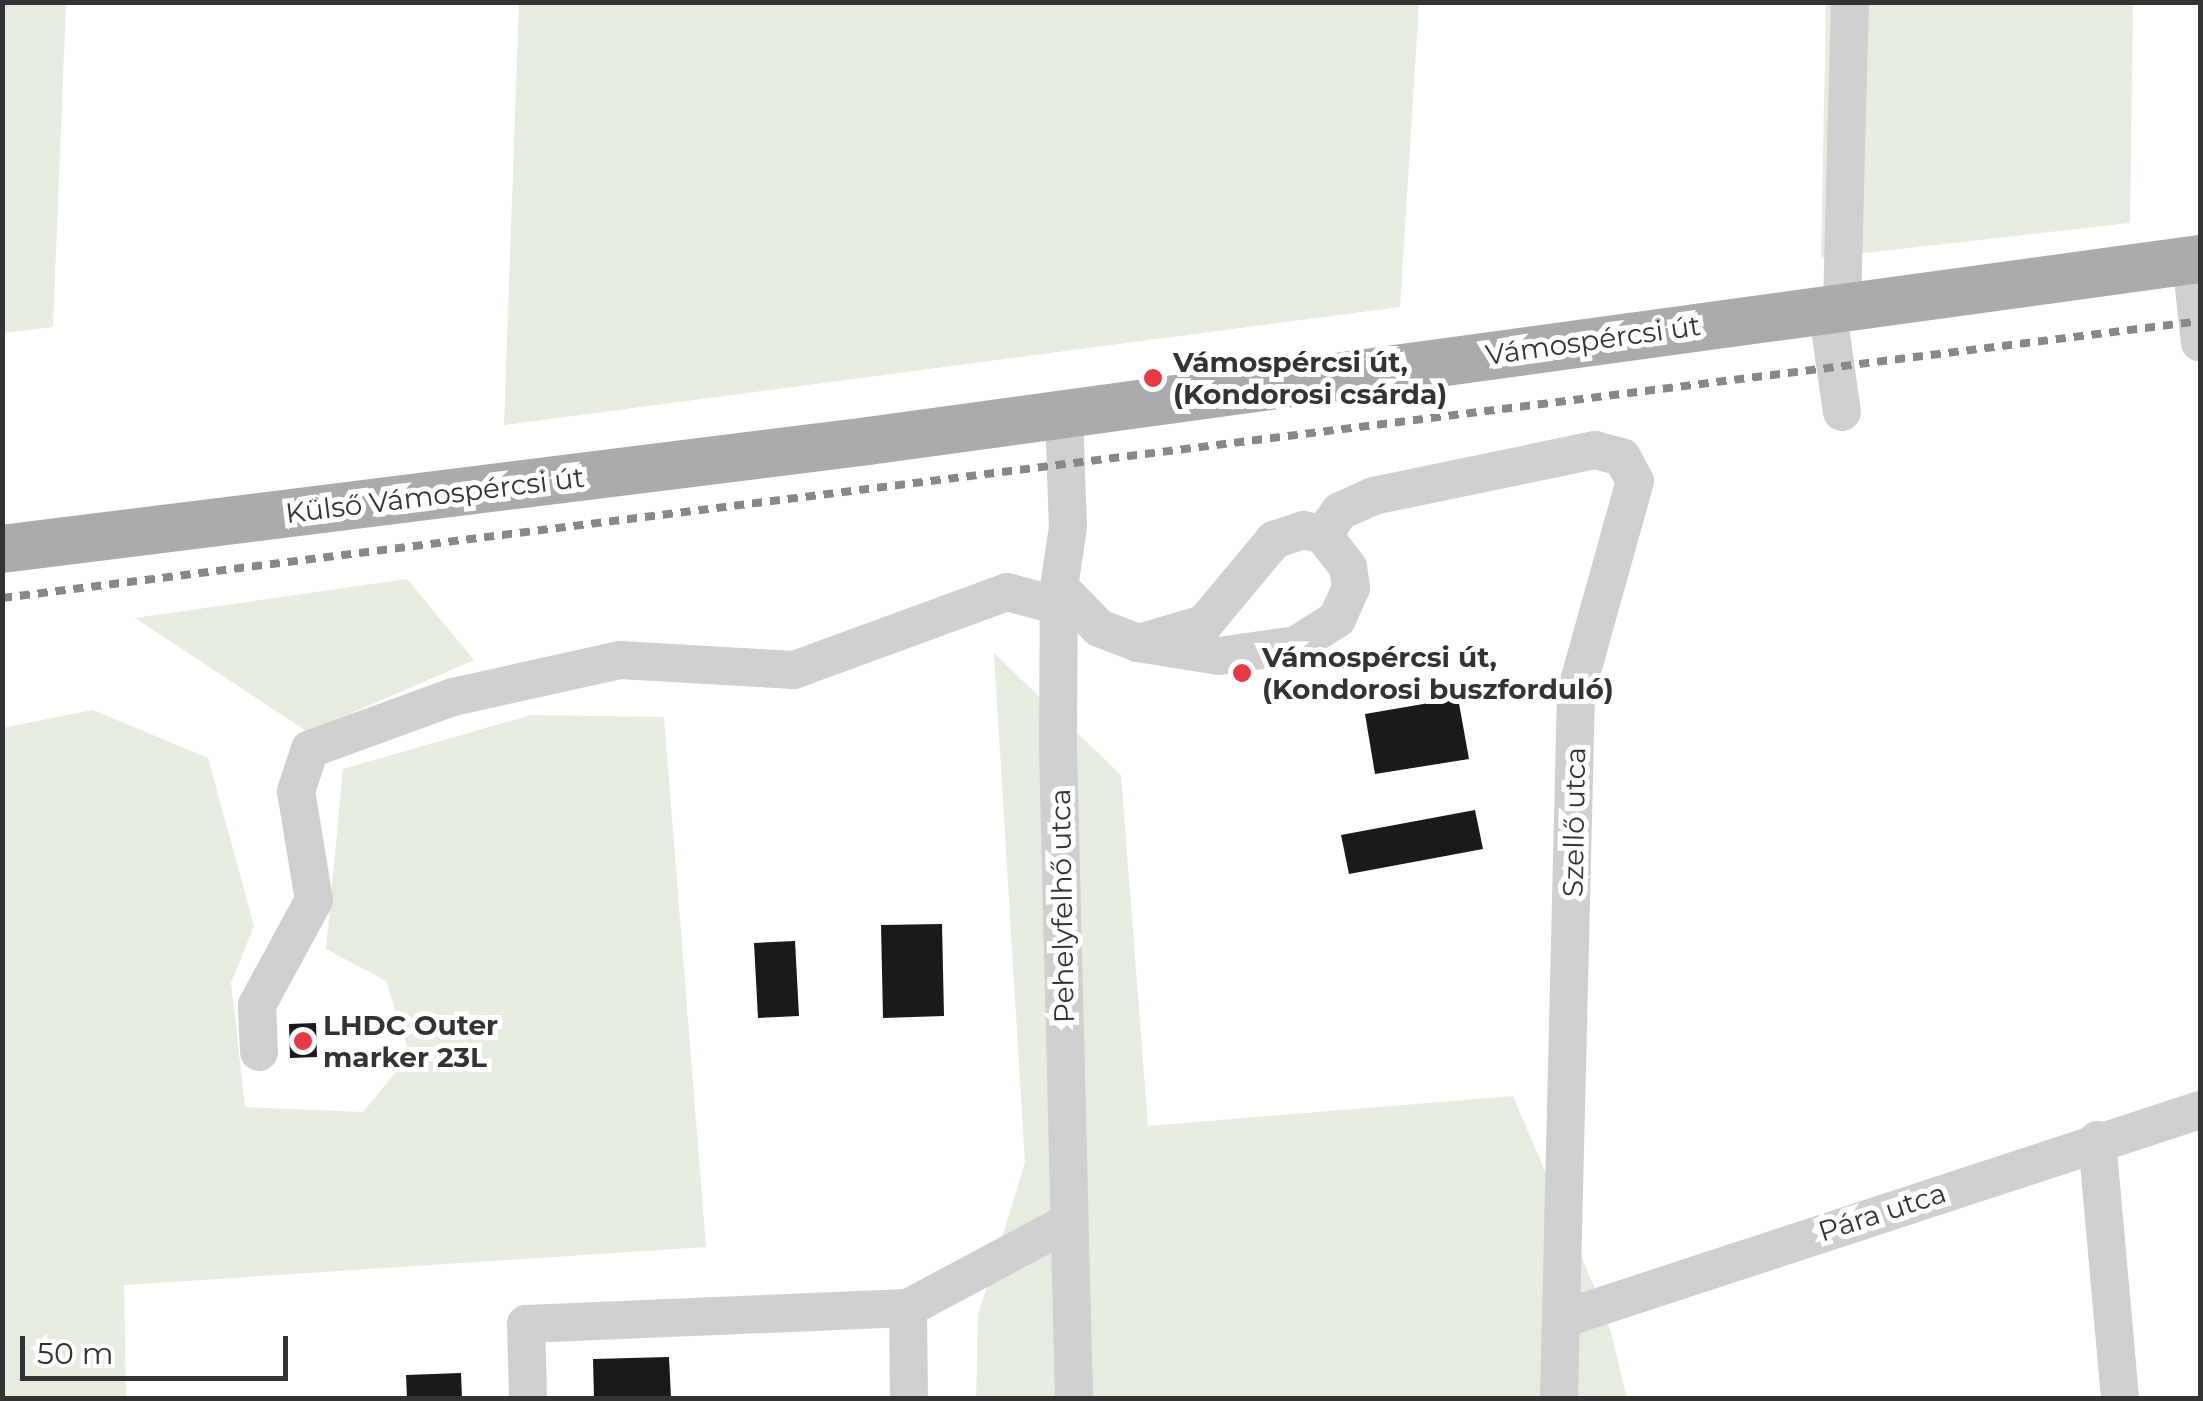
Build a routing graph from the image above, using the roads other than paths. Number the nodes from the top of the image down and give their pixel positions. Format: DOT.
graph roads {
  1 [pos="1850,2"];
  2 [pos="2196,260"];
  3 [pos="1835,306"];
  4 [pos="2200,343"];
  5 [pos="1842,412"];
  6 [pos="1064,414"];
  7 [pos="868,440"];
  8 [pos="1324,535"];
  9 [pos="2,549"];
  10 [pos="1059,597"];
  11 [pos="1138,644"];
  12 [pos="259,1052"];
  13 [pos="2200,1110"];
  14 [pos="2097,1140"];
  15 [pos="1069,1222"];
  16 [pos="908,1308"];
  17 [pos="1565,1318"];
  18 [pos="528,1398"];
  19 [pos="909,1398"];
  20 [pos="1074,1398"];
  21 [pos="1559,1398"];
  22 [pos="2120,1398"];
  1 -- 3 [label="street"];
  2 -- 3 [label="main road, Vámospércsi út"];
  2 -- 4 [label="street"];
  3 -- 5 [label="street"];
  3 -- 6 [label="main road, Vámospércsi út"];
  6 -- 7 [label="main road, Vámospércsi út"];
  6 -- 10 [label="street, Pehelyfelhő utca"];
  7 -- 9 [label="main road, Külső Vámospércsi út"];
  8 -- 11 [label="street"];
  8 -- 11 [label="street"];
  8 -- 17 [label="street, Szellő utca"];
  10 -- 11 [label="street"];
  10 -- 12 [label="street"];
  10 -- 15 [label="street, Pehelyfelhő utca"];
  13 -- 14 [label="street, Pára utca"];
  14 -- 17 [label="street, Pára utca"];
  14 -- 22 [label="street"];
  15 -- 16 [label="street"];
  15 -- 20 [label="street, Pehelyfelhő utca"];
  16 -- 18 [label="street"];
  16 -- 19 [label="street"];
  17 -- 21 [label="street, Szellő utca"];
}
